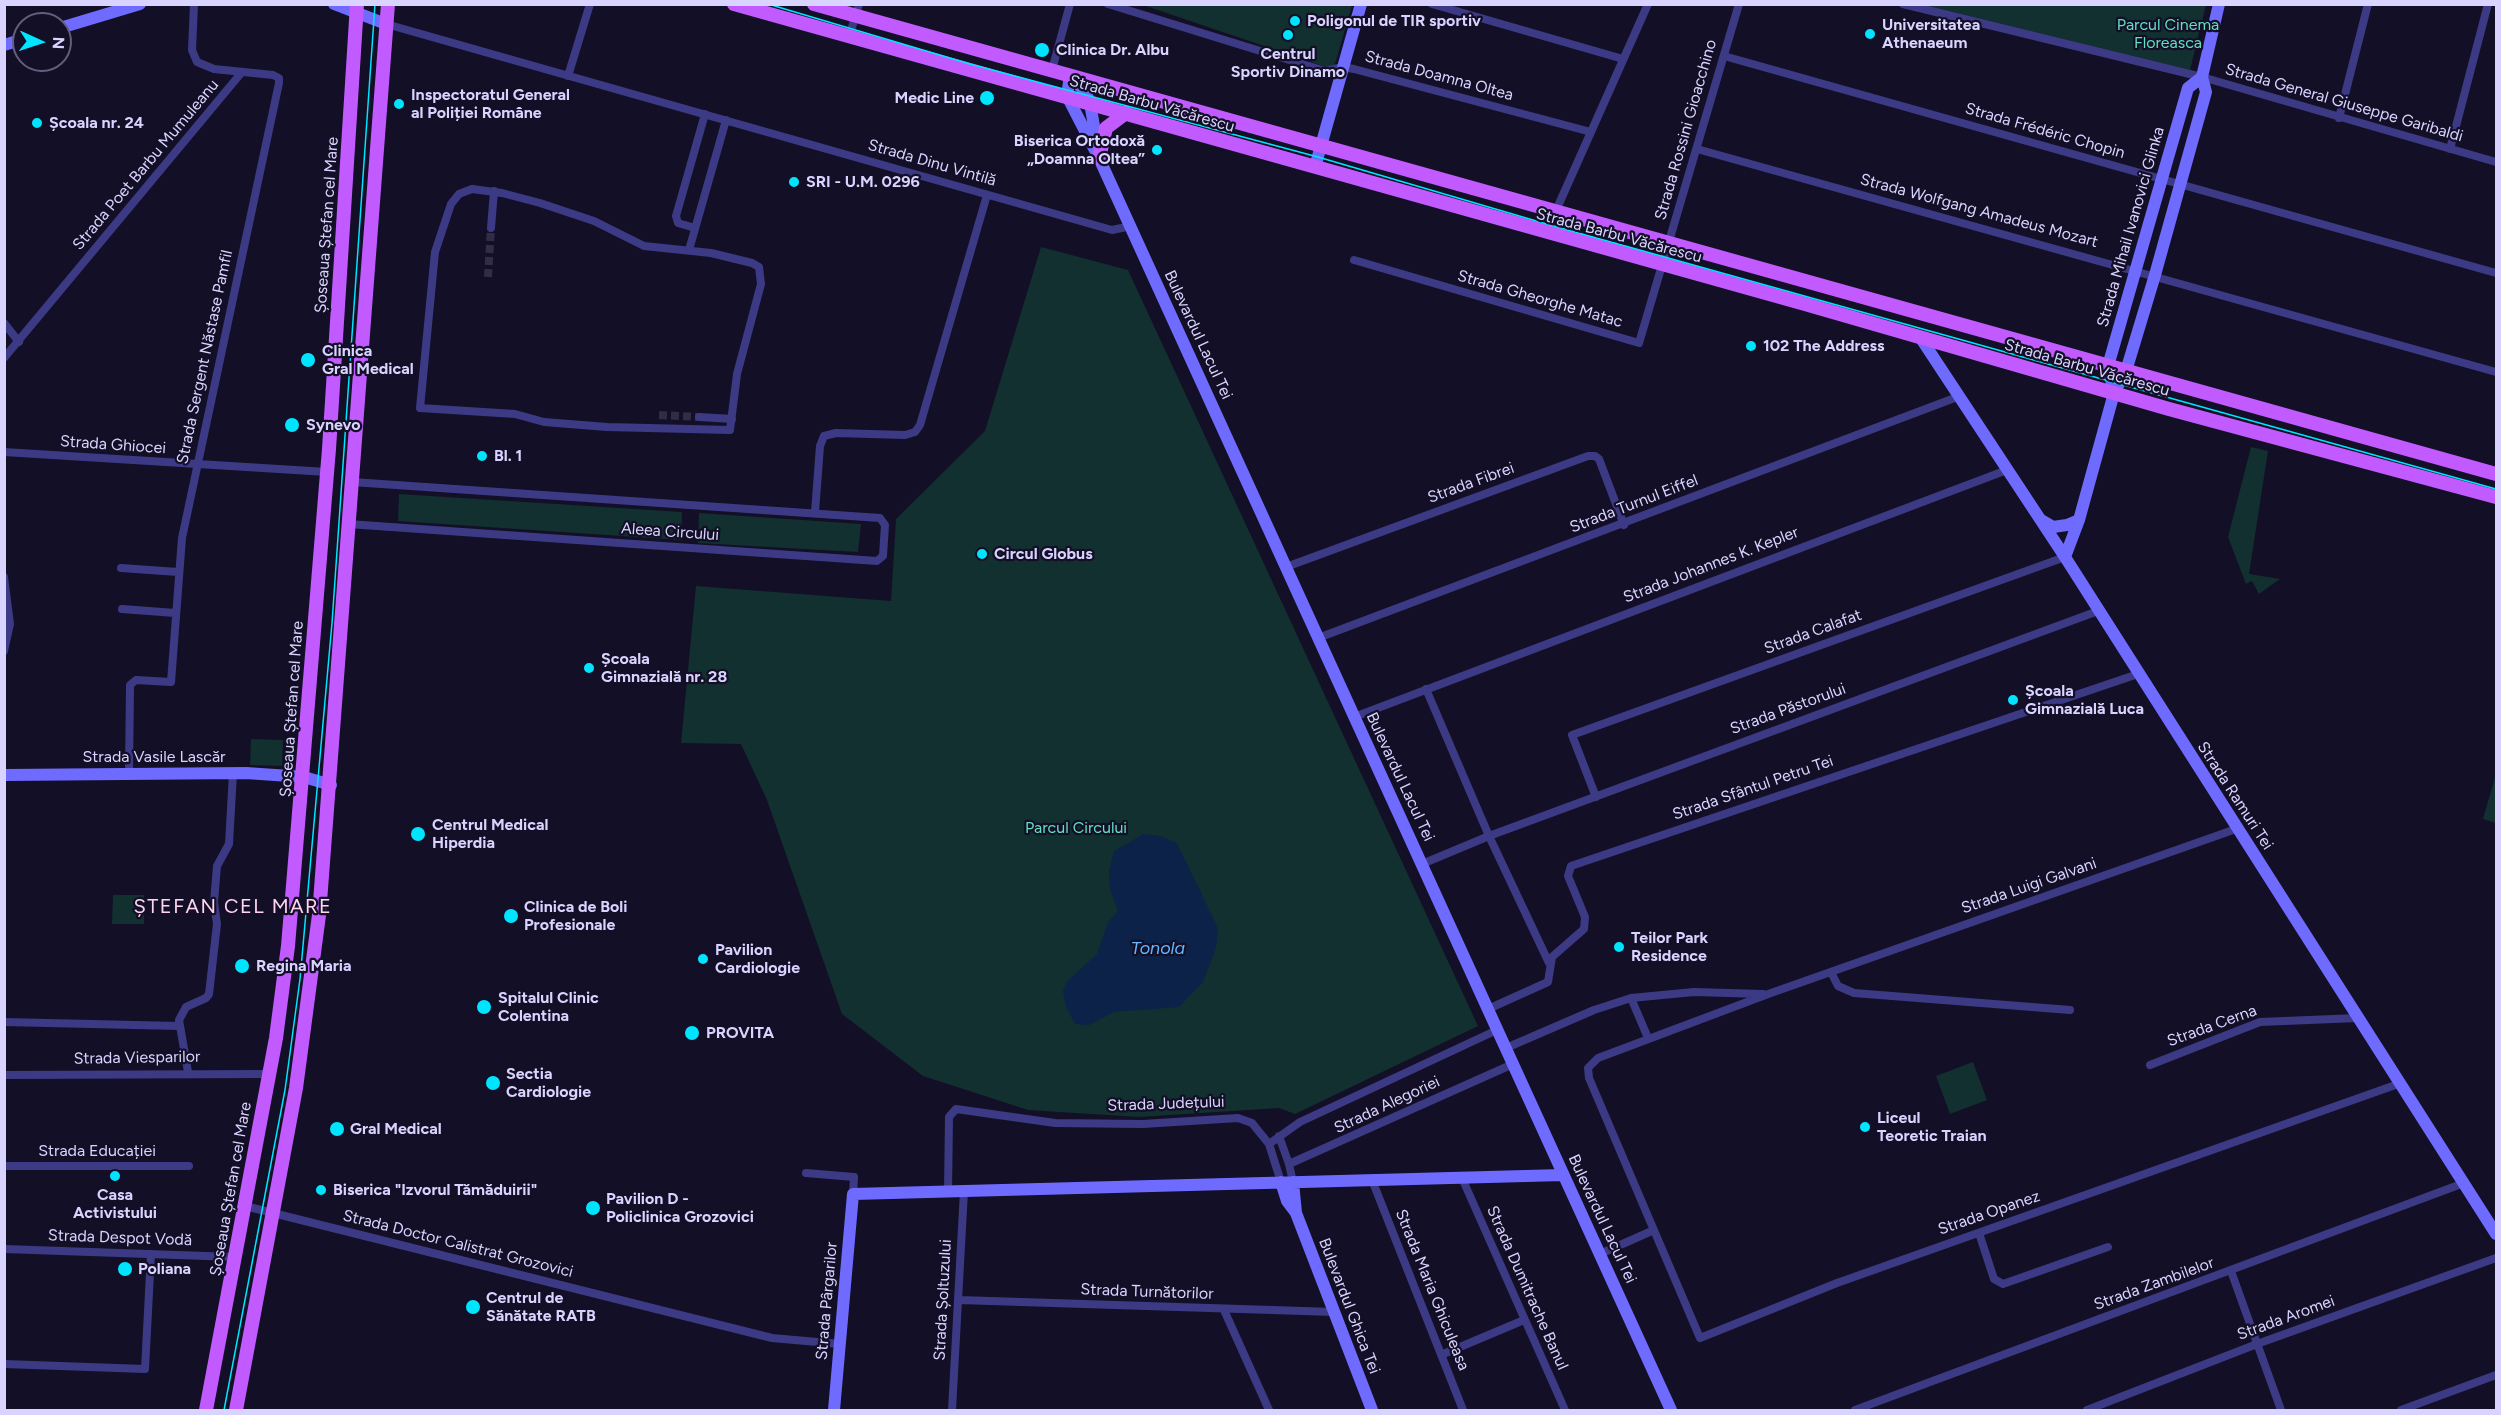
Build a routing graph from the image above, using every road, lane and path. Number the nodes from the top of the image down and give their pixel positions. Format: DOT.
graph roads {
  1 [pos="140,4"];
  2 [pos="194,4"];
  3 [pos="334,4"];
  4 [pos="388,4"];
  5 [pos="590,4"];
  6 [pos="734,4"];
  7 [pos="814,4"];
  8 [pos="1071,4"];
  9 [pos="1108,4"];
  10 [pos="1361,4"];
  11 [pos="1432,4"];
  12 [pos="1648,4"];
  13 [pos="1739,4"];
  14 [pos="1903,4"];
  15 [pos="2219,4"];
  16 [pos="2368,4"];
  17 [pos="2488,4"];
  18 [pos="357,9"];
  19 [pos="857,10"];
  20 [pos="72,24"];
  21 [pos="386,24"];
  22 [pos="849,37"];
  23 [pos="1724,56"];
  24 [pos="1623,60"];
  25 [pos="1343,67"];
  26 [pos="1052,70"];
  27 [pos="242,72"];
  28 [pos="1070,75"];
  29 [pos="568,76"];
  30 [pos="2202,77"];
  31 [pos="1067,96"];
  32 [pos="1090,103"];
  33 [pos="1126,113"];
  34 [pos="705,114"];
  35 [pos="2339,118"];
  36 [pos="726,120"];
  37 [pos="1591,132"];
  38 [pos="1321,146"];
  39 [pos="1697,149"];
  40 [pos="2450,149"];
  41 [pos="1099,158"];
  42 [pos="2496,162"];
  43 [pos="1315,167"];
  44 [pos="2163,179"];
  45 [pos="2180,183"];
  46 [pos="494,191"];
  47 [pos="987,195"];
  48 [pos="1555,213"];
  49 [pos="1131,226"];
  50 [pos="491,228"];
  51 [pos="695,228"];
  52 [pos="1546,233"];
  53 [pos="1669,244"];
  54 [pos="689,250"];
  55 [pos="1354,260"];
  56 [pos="1662,265"];
  57 [pos="2136,270"];
  58 [pos="2496,273"];
  59 [pos="2156,275"];
  60 [pos="4,323"];
  61 [pos="1920,337"];
  62 [pos="19,342"];
  63 [pos="1952,346"];
  64 [pos="4,358"];
  65 [pos="2108,366"];
  66 [pos="2126,371"];
  67 [pos="2496,372"];
  68 [pos="1946,375"];
  69 [pos="2114,393"];
  70 [pos="1960,396"];
  71 [pos="699,417"];
  72 [pos="732,419"];
  73 [pos="4,452"];
  74 [pos="197,466"];
  75 [pos="2007,470"];
  76 [pos="327,472"];
  77 [pos="2496,474"];
  78 [pos="352,482"];
  79 [pos="2496,497"];
  80 [pos="815,512"];
  81 [pos="2038,518"];
  82 [pos="2079,520"];
  83 [pos="348,524"];
  84 [pos="1624,525"];
  85 [pos="2065,557"];
  86 [pos="1286,567"];
  87 [pos="121,568"];
  88 [pos="178,572"];
  89 [pos="4,577"];
  90 [pos="122,609"];
  91 [pos="2098,611"];
  92 [pos="175,613"];
  93 [pos="1318,638"];
  94 [pos="4,651"];
  95 [pos="2138,674"];
  96 [pos="1426,689"];
  97 [pos="1354,717"];
  98 [pos="129,773"];
  99 [pos="233,773"];
  100 [pos="4,775"];
  101 [pos="304,777"];
  102 [pos="331,785"];
  103 [pos="1596,797"];
  104 [pos="2236,829"];
  105 [pos="1489,836"];
  106 [pos="1422,864"];
  107 [pos="1549,963"];
  108 [pos="1831,972"];
  109 [pos="1766,995"];
  110 [pos="1631,998"];
  111 [pos="1488,1009"];
  112 [pos="2070,1010"];
  113 [pos="2358,1018"];
  114 [pos="4,1022"];
  115 [pos="179,1026"];
  116 [pos="1497,1030"];
  117 [pos="1648,1038"];
  118 [pos="1506,1048"];
  119 [pos="1513,1064"];
  120 [pos="2150,1065"];
  121 [pos="188,1072"];
  122 [pos="269,1074"];
  123 [pos="4,1075"];
  124 [pos="2401,1083"];
  125 [pos="1279,1136"];
  126 [pos="1269,1144"];
  127 [pos="1289,1164"];
  128 [pos="4,1166"];
  129 [pos="189,1166"];
  130 [pos="806,1173"];
  131 [pos="1563,1175"];
  132 [pos="1462,1178"];
  133 [pos="1372,1180"];
  134 [pos="1287,1182"];
  135 [pos="2464,1183"];
  136 [pos="964,1191"];
  137 [pos="948,1192"];
  138 [pos="853,1194"];
  139 [pos="245,1206"];
  140 [pos="273,1212"];
  141 [pos="1654,1230"];
  142 [pos="1979,1233"];
  143 [pos="2496,1234"];
  144 [pos="2108,1247"];
  145 [pos="4,1249"];
  146 [pos="150,1254"];
  147 [pos="1600,1254"];
  148 [pos="235,1257"];
  149 [pos="2496,1258"];
  150 [pos="2231,1271"];
  151 [pos="959,1300"];
  152 [pos="1224,1310"];
  153 [pos="1334,1312"];
  154 [pos="1524,1320"];
  155 [pos="840,1344"];
  156 [pos="2257,1344"];
  157 [pos="1441,1355"];
  158 [pos="4,1364"];
  159 [pos="2496,1375"];
  160 [pos="206,1410"];
  161 [pos="236,1410"];
  162 [pos="834,1410"];
  163 [pos="952,1410"];
  164 [pos="1269,1410"];
  165 [pos="1372,1410"];
  166 [pos="1464,1410"];
  167 [pos="1564,1410"];
  168 [pos="1671,1410"];
  169 [pos="1855,1410"];
  170 [pos="2087,1410"];
  171 [pos="2281,1410"];
  172 [pos="2401,1410"];
  1 -- 20 [label="street"];
  2 -- 27 [label="street, Strada Poet Barbu Mumuleanu"];
  3 -- 18 [label="street"];
  4 -- 21 [label="main road"];
  5 -- 29 [label="street"];
  6 -- 22 [label="main road, Strada Barbu Văcărescu"];
  7 -- 19 [label="main road, Strada Barbu Văcărescu"];
  8 -- 26 [label="street"];
  9 -- 25 [label="street, Strada Doamna Oltea"];
  10 -- 25 [label="street"];
  11 -- 24 [label="street"];
  12 -- 24 [label="street"];
  13 -- 23 [label="street, Strada Rossini Gioacchino"];
  14 -- 30 [label="street, Strada General Giuseppe Garibaldi"];
  15 -- 30 [label="street, Strada Mihail Ivanovici Glinka"];
  16 -- 35 [label="street"];
  17 -- 40 [label="street"];
  18 -- 21 [label="street"];
  18 -- 76 [label="main road, Șoseaua Ștefan cel Mare"];
  19 -- 22 [label="street"];
  19 -- 26 [label="main road, Strada Barbu Văcărescu"];
  21 -- 29 [label="street, Strada Dinu Vintilă"];
  21 -- 78 [label="main road"];
  22 -- 31 [label="main road, Strada Barbu Văcărescu"];
  23 -- 39 [label="street, Strada Rossini Gioacchino"];
  23 -- 44 [label="street, Strada Frédéric Chopin"];
  24 -- 37 [label="street"];
  25 -- 37 [label="street, Strada Doamna Oltea"];
  25 -- 38 [label="street"];
  26 -- 28 [label="main road, Strada Barbu Văcărescu"];
  27 -- 62 [label="street, Strada Poet Barbu Mumuleanu"];
  27 -- 74 [label="street, Strada Sergent Năstase Pamfil"];
  28 -- 31 [label="street"];
  28 -- 32 [label="street, Bulevardul Lacul Tei"];
  28 -- 38 [label="main road, Strada Barbu Văcărescu"];
  29 -- 34 [label="street, Strada Dinu Vintilă"];
  30 -- 35 [label="street, Strada General Giuseppe Garibaldi"];
  30 -- 44 [label="street, Strada Mihail Ivanovici Glinka"];
  30 -- 45 [label="street, Strada Mihail Ivanovici Glinka"];
  31 -- 32 [label="main road, Strada Barbu Văcărescu"];
  31 -- 41 [label="street, Bulevardul Lacul Tei"];
  32 -- 33 [label="main road, Strada Barbu Văcărescu"];
  32 -- 41 [label="street, Bulevardul Lacul Tei"];
  33 -- 41 [label="main road"];
  33 -- 43 [label="main road, Strada Barbu Văcărescu"];
  34 -- 36 [label="street, Strada Dinu Vintilă"];
  34 -- 51 [label="street"];
  35 -- 40 [label="street, Strada General Giuseppe Garibaldi"];
  36 -- 47 [label="street, Strada Dinu Vintilă"];
  36 -- 51 [label="street"];
  37 -- 48 [label="street"];
  38 -- 43 [label="street"];
  38 -- 48 [label="main road, Strada Barbu Văcărescu"];
  39 -- 53 [label="street, Strada Rossini Gioacchino"];
  39 -- 57 [label="street, Strada Wolfgang Amadeus Mozart"];
  40 -- 42 [label="street, Strada General Giuseppe Garibaldi"];
  41 -- 49 [label="street, Bulevardul Lacul Tei"];
  43 -- 52 [label="main road, Strada Barbu Văcărescu"];
  44 -- 45 [label="street, Strada Frédéric Chopin"];
  44 -- 57 [label="street, Strada Mihail Ivanovici Glinka"];
  45 -- 58 [label="street, Strada Frédéric Chopin"];
  45 -- 59 [label="street, Strada Mihail Ivanovici Glinka"];
  46 -- 50 [label="street"];
  46 -- 54 [label="street"];
  46 -- 72 [label="street"];
  47 -- 49 [label="street, Strada Dinu Vintilă"];
  47 -- 80 [label="street"];
  48 -- 52 [label="street"];
  48 -- 53 [label="main road, Strada Barbu Văcărescu"];
  49 -- 86 [label="street, Bulevardul Lacul Tei"];
  51 -- 54 [label="street"];
  52 -- 56 [label="main road, Strada Barbu Văcărescu"];
  53 -- 56 [label="street, Strada Rossini Gioacchino"];
  53 -- 65 [label="main road, Strada Barbu Văcărescu"];
  54 -- 72 [label="street"];
  55 -- 56 [label="street, Strada Gheorghe Matac"];
  56 -- 61 [label="main road, Strada Barbu Văcărescu"];
  57 -- 59 [label="street, Strada Wolfgang Amadeus Mozart"];
  57 -- 65 [label="street, Strada Mihail Ivanovici Glinka"];
  59 -- 66 [label="street, Strada Mihail Ivanovici Glinka"];
  59 -- 67 [label="street, Strada Wolfgang Amadeus Mozart"];
  60 -- 62 [label="street"];
  61 -- 63 [label="main road, Strada Barbu Văcărescu"];
  61 -- 68 [label="street, Strada Ramuri Tei"];
  62 -- 64 [label="street, Strada Poet Barbu Mumuleanu"];
  63 -- 68 [label="street"];
  63 -- 69 [label="main road, Strada Barbu Văcărescu"];
  65 -- 66 [label="main road, Strada Barbu Văcărescu"];
  65 -- 69 [label="street, Strada Mihail Ivanovici Glinka"];
  66 -- 69 [label="street, Strada Mihail Ivanovici Glinka"];
  66 -- 77 [label="main road, Strada Barbu Văcărescu"];
  68 -- 70 [label="street, Strada Ramuri Tei"];
  69 -- 79 [label="main road, Strada Barbu Văcărescu"];
  69 -- 82 [label="street, Strada Mihail Ivanovici Glinka"];
  70 -- 75 [label="street, Strada Ramuri Tei"];
  70 -- 84 [label="street, Strada Turnul Eiffel"];
  71 -- 72 [label="street"];
  73 -- 74 [label="street, Strada Ghiocei"];
  74 -- 76 [label="street, Strada Ghiocei"];
  74 -- 88 [label="street, Strada Sergent Năstase Pamfil"];
  75 -- 81 [label="street, Strada Ramuri Tei"];
  75 -- 96 [label="street, Strada Johannes K. Kepler"];
  76 -- 101 [label="main road, Șoseaua Ștefan cel Mare"];
  78 -- 80 [label="street, Aleea Circului"];
  78 -- 83 [label="main road"];
  80 -- 83 [label="street, Aleea Circului"];
  81 -- 82 [label="street"];
  81 -- 85 [label="street, Strada Ramuri Tei"];
  82 -- 85 [label="street, Strada Mihail Ivanovici Glinka"];
  83 -- 102 [label="main road"];
  84 -- 86 [label="street, Strada Fibrei"];
  84 -- 93 [label="street, Strada Turnul Eiffel"];
  85 -- 91 [label="street, Strada Ramuri Tei"];
  85 -- 103 [label="street, Strada Calafat"];
  86 -- 93 [label="street, Bulevardul Lacul Tei"];
  87 -- 88 [label="street"];
  88 -- 92 [label="street, Strada Sergent Năstase Pamfil"];
  89 -- 94 [label="street"];
  90 -- 92 [label="street"];
  91 -- 95 [label="street, Strada Ramuri Tei"];
  91 -- 103 [label="street, Strada Păstorului"];
  92 -- 98 [label="street, Strada Sergent Năstase Pamfil"];
  93 -- 97 [label="street, Bulevardul Lacul Tei"];
  95 -- 104 [label="street, Strada Ramuri Tei"];
  95 -- 107 [label="street, Strada Sfântul Petru Tei"];
  96 -- 97 [label="street, Strada Johannes K. Kepler"];
  96 -- 105 [label="street"];
  97 -- 106 [label="street, Bulevardul Lacul Tei"];
  98 -- 99 [label="street, Strada Vasile Lascăr"];
  98 -- 100 [label="street, Strada Vasile Lascăr"];
  99 -- 101 [label="street, Strada Vasile Lascăr"];
  99 -- 115 [label="street"];
  101 -- 102 [label="street, Strada Vasile Lascăr"];
  101 -- 122 [label="main road, Șoseaua Ștefan cel Mare"];
  102 -- 140 [label="main road"];
  103 -- 105 [label="street, Strada Păstorului"];
  104 -- 108 [label="street, Strada Luigi Galvani"];
  104 -- 113 [label="street, Strada Ramuri Tei"];
  105 -- 106 [label="street, Strada Păstorului"];
  105 -- 107 [label="street"];
  106 -- 111 [label="street, Bulevardul Lacul Tei"];
  107 -- 111 [label="street, Strada Sfântul Petru Tei"];
  108 -- 109 [label="street, Strada Luigi Galvani"];
  108 -- 112 [label="street"];
  109 -- 110 [label="street, Strada Luigi Galvani"];
  109 -- 117 [label="street, Strada Luigi Galvani"];
  110 -- 117 [label="street"];
  110 -- 118 [label="street, Strada Luigi Galvani"];
  111 -- 116 [label="street, Bulevardul Lacul Tei"];
  113 -- 120 [label="street, Strada Cerna"];
  113 -- 124 [label="street, Strada Ramuri Tei"];
  114 -- 115 [label="street"];
  115 -- 121 [label="street"];
  116 -- 118 [label="street, Bulevardul Lacul Tei"];
  116 -- 125 [label="street"];
  117 -- 141 [label="street, Strada Opanez"];
  118 -- 119 [label="street, Bulevardul Lacul Tei"];
  119 -- 127 [label="street, Strada Alegoriei"];
  119 -- 131 [label="street, Bulevardul Lacul Tei"];
  121 -- 122 [label="street, Strada Viesparilor"];
  121 -- 123 [label="street, Strada Viesparilor"];
  122 -- 139 [label="main road, Șoseaua Ștefan cel Mare"];
  124 -- 135 [label="street, Strada Ramuri Tei"];
  124 -- 142 [label="street, Strada Opanez"];
  125 -- 126 [label="street"];
  125 -- 127 [label="street"];
  126 -- 134 [label="street"];
  126 -- 137 [label="street, Strada Județului"];
  127 -- 134 [label="street"];
  128 -- 129 [label="street, Strada Educației"];
  130 -- 138 [label="street"];
  131 -- 132 [label="street"];
  131 -- 147 [label="street, Bulevardul Lacul Tei"];
  132 -- 133 [label="street"];
  132 -- 154 [label="street, Strada Dumitrache Banul"];
  133 -- 134 [label="street"];
  133 -- 157 [label="street, Strada Maria Ghiculeasa"];
  134 -- 136 [label="street"];
  134 -- 153 [label="street, Bulevardul Ghica Tei"];
  135 -- 143 [label="street, Strada Ramuri Tei"];
  135 -- 150 [label="street, Strada Zambilelor"];
  136 -- 137 [label="street"];
  136 -- 151 [label="street, Strada Șoltuzului"];
  137 -- 138 [label="street"];
  138 -- 155 [label="street, Strada Pârgarilor"];
  139 -- 140 [label="street, Strada Doctor Calistrat Grozovici"];
  139 -- 148 [label="main road, Șoseaua Ștefan cel Mare"];
  140 -- 155 [label="street, Strada Doctor Calistrat Grozovici"];
  140 -- 161 [label="main road"];
  141 -- 142 [label="street, Strada Opanez"];
  141 -- 147 [label="street"];
  142 -- 144 [label="street"];
  145 -- 146 [label="street, Strada Despot Vodă"];
  146 -- 148 [label="street, Strada Despot Vodă"];
  146 -- 158 [label="street"];
  147 -- 168 [label="street, Bulevardul Lacul Tei"];
  148 -- 160 [label="main road, Șoseaua Ștefan cel Mare"];
  149 -- 156 [label="street, Strada Aromei"];
  150 -- 156 [label="street"];
  150 -- 169 [label="street, Strada Zambilelor"];
  151 -- 152 [label="street, Strada Turnătorilor"];
  151 -- 163 [label="street, Strada Șoltuzului"];
  152 -- 153 [label="street, Strada Turnătorilor"];
  152 -- 164 [label="street"];
  153 -- 165 [label="street, Bulevardul Ghica Tei"];
  154 -- 157 [label="street"];
  154 -- 167 [label="street, Strada Dumitrache Banul"];
  155 -- 162 [label="street, Strada Pârgarilor"];
  156 -- 170 [label="street, Strada Aromei"];
  156 -- 171 [label="street"];
  157 -- 166 [label="street, Strada Maria Ghiculeasa"];
  159 -- 172 [label="street"];
}
